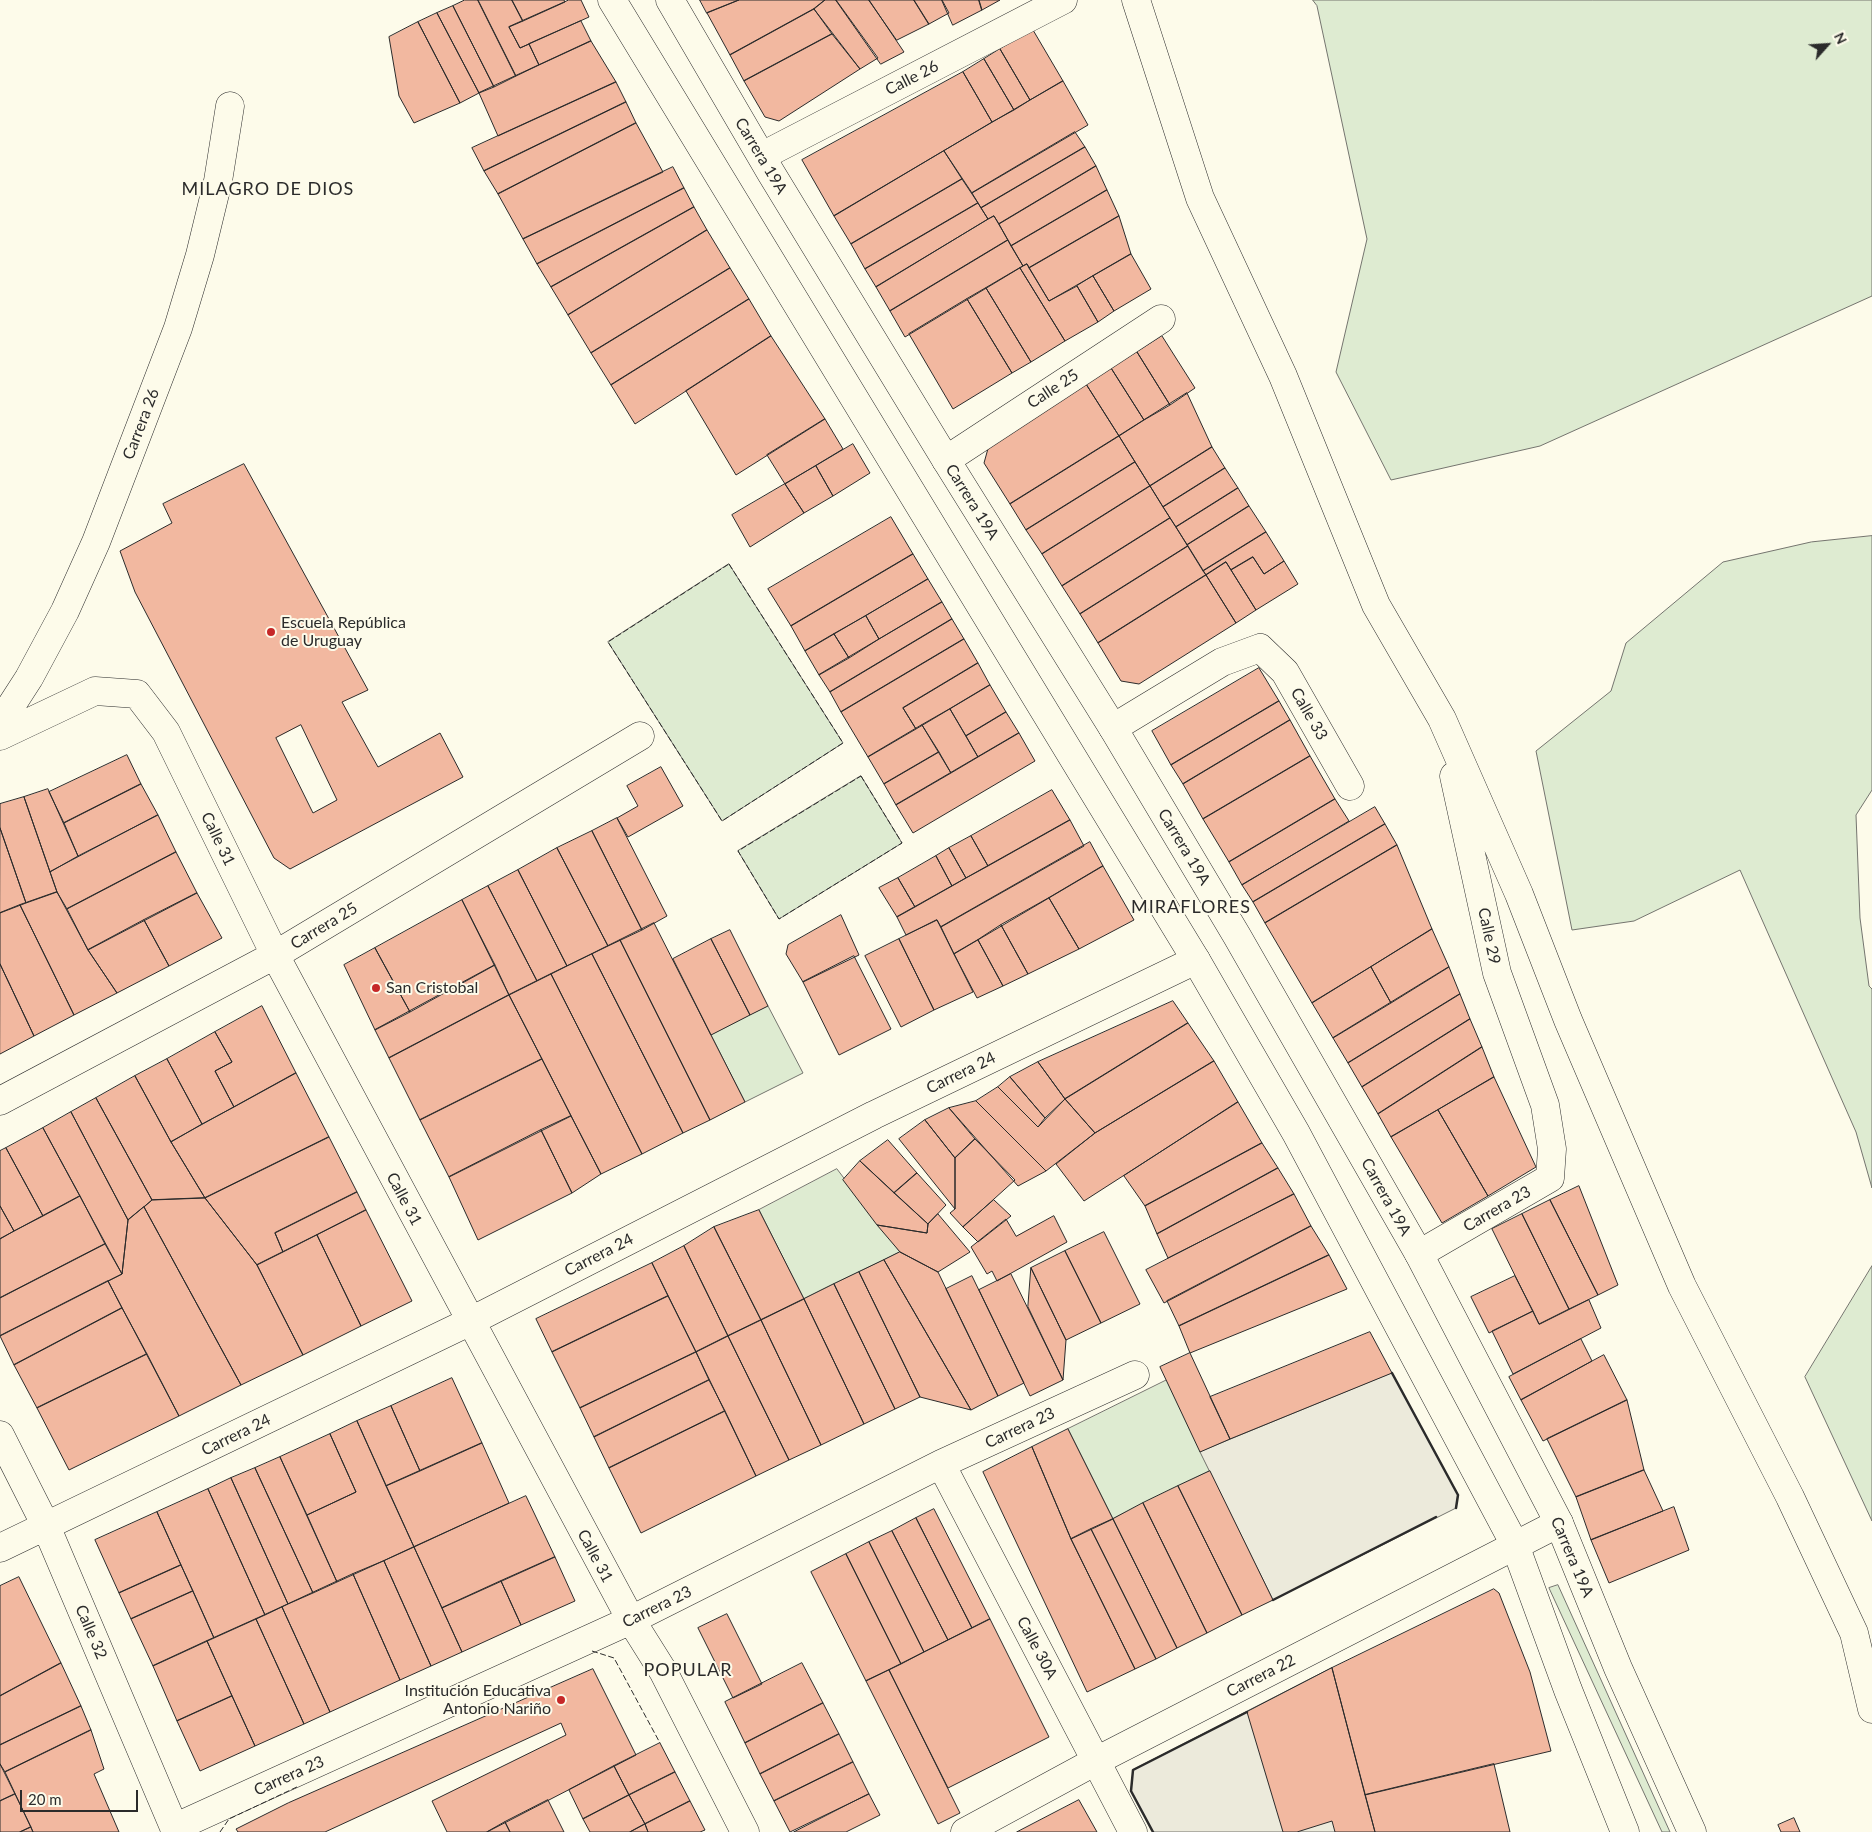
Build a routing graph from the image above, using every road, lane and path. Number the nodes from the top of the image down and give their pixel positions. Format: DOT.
graph roads {
  1 [pos="612,0"];
  2 [pos="670,0"];
  3 [pos="1063,0"];
  4 [pos="1136,0"];
  5 [pos="230,106"];
  6 [pos="762,156"];
  7 [pos="1161,319"];
  8 [pos="946,460"];
  9 [pos="1442,719"];
  10 [pos="0,723"];
  11 [pos="1113,728"];
  12 [pos="0,736"];
  13 [pos="640,736"];
  14 [pos="1350,786"];
  15 [pos="275,955"];
  16 [pos="1196,960"];
  17 [pos="0,1102"];
  18 [pos="1552,1149"];
  19 [pos="1419,1254"];
  20 [pos="469,1322"];
  21 [pos="1135,1375"];
  22 [pos="0,1435"];
  23 [pos="941,1464"];
  24 [pos="1559,1523"];
  25 [pos="46,1526"];
  26 [pos="1516,1545"];
  27 [pos="0,1548"];
  28 [pos="630,1620"];
  29 [pos="1872,1709"];
  30 [pos="1096,1761"];
  31 [pos="175,1830"];
  32 [pos="745,1832"];
  33 [pos="965,1832"];
  34 [pos="1132,1832"];
  35 [pos="1625,1832"];
  36 [pos="1692,1832"];
  1 -- 16 [label="street"];
  2 -- 6 [label="street, Carrera 19A"];
  3 -- 6 [label="street, Calle 26"];
  4 -- 9 [label="street"];
  5 -- 10 [label="street, Carrera 26"];
  6 -- 8 [label="street, Carrera 19A"];
  7 -- 8 [label="street, Calle 25"];
  8 -- 11 [label="street, Carrera 19A"];
  9 -- 18 [label="street, Calle 29"];
  9 -- 29 [label="street"];
  11 -- 14 [label="street, Calle 33"];
  11 -- 19 [label="street, Carrera 19A"];
  12 -- 15 [label="street, Calle 31"];
  13 -- 15 [label="street, Carrera 25"];
  15 -- 17 [label="street, Carrera 25"];
  15 -- 20 [label="street, Calle 31"];
  16 -- 20 [label="street, Carrera 24"];
  16 -- 26 [label="street"];
  18 -- 19 [label="street, Carrera 23"];
  19 -- 24 [label="street, Carrera 19A"];
  20 -- 25 [label="street, Carrera 24"];
  20 -- 28 [label="street, Calle 31"];
  21 -- 23 [label="street, Carrera 23"];
  22 -- 25 [label="street, Calle 32"];
  23 -- 28 [label="street, Carrera 23"];
  23 -- 30 [label="street, Calle 30A"];
  24 -- 26 [label="street, Carrera 22"];
  24 -- 36 [label="street, Carrera 19A"];
  25 -- 27 [label="street, Carrera 24"];
  25 -- 31 [label="street, Calle 32"];
  26 -- 30 [label="street, Carrera 22"];
  26 -- 35 [label="street"];
  28 -- 31 [label="street, Carrera 23"];
  28 -- 32 [label="street, Calle 31"];
  30 -- 33 [label="street, Carrera 22"];
  30 -- 34 [label="street, Calle 30A"];
}
